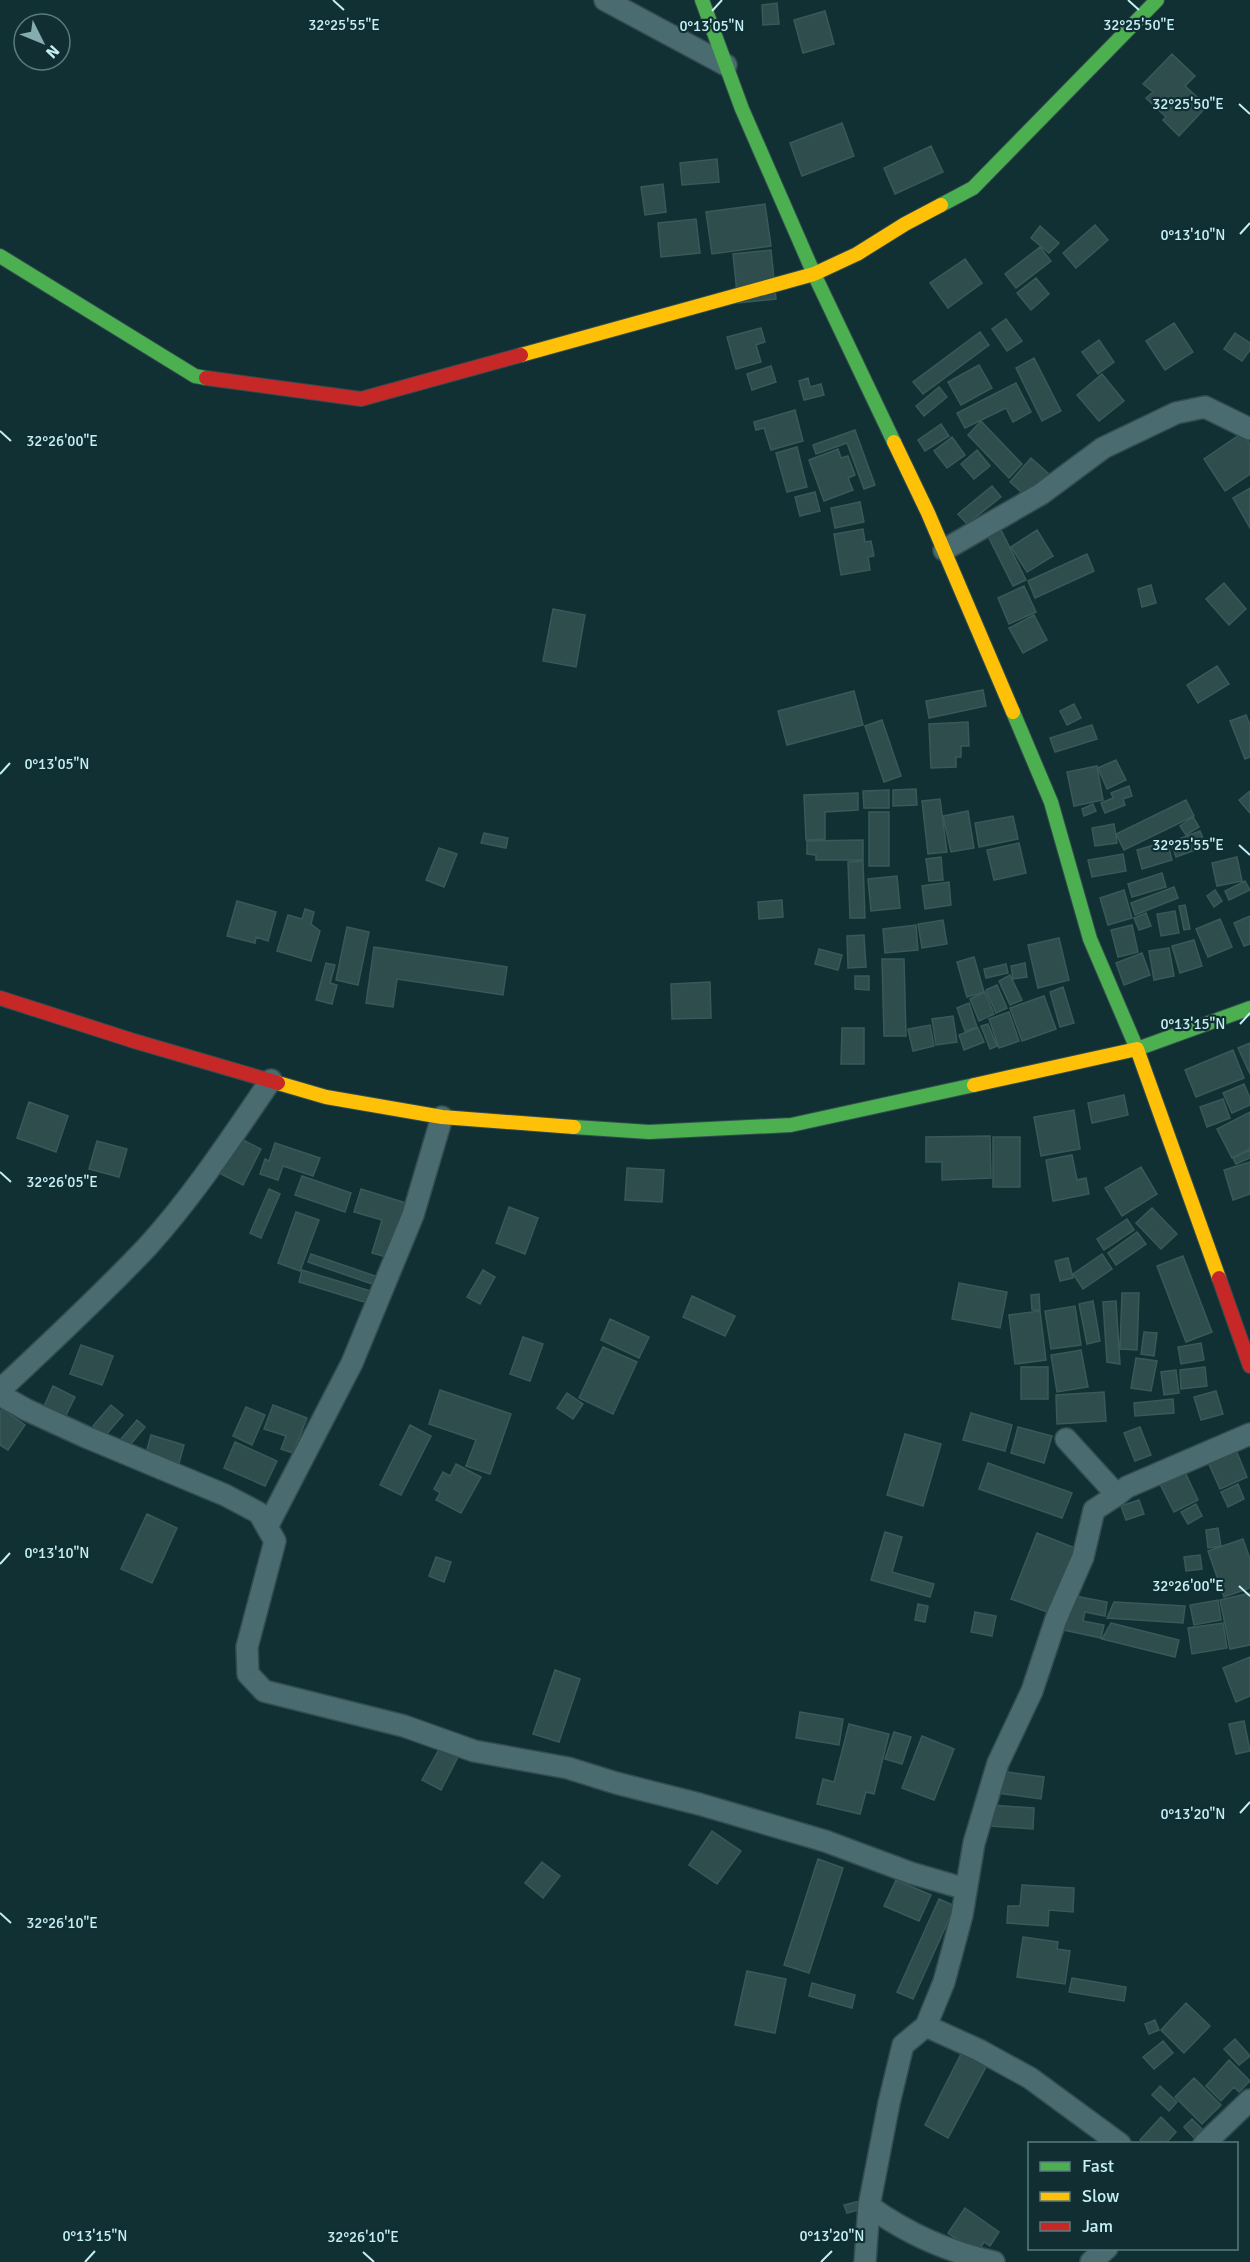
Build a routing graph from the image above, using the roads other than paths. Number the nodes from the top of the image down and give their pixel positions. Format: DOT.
graph roads {
  1 [pos="605,0"];
  2 [pos="702,0"];
  3 [pos="1157,0"];
  4 [pos="726,65"];
  5 [pos="0,256"];
  6 [pos="814,274"];
  7 [pos="1250,429"];
  8 [pos="944,550"];
  9 [pos="0,998"];
  10 [pos="1250,1008"];
  11 [pos="1137,1049"];
  12 [pos="271,1080"];
  13 [pos="442,1118"];
  14 [pos="1250,1366"];
  15 [pos="0,1390"];
  16 [pos="0,1395"];
  17 [pos="1250,1434"];
  18 [pos="1066,1439"];
  19 [pos="1117,1495"];
  20 [pos="267,1527"];
  21 [pos="966,1889"];
  22 [pos="926,2026"];
  23 [pos="1250,2100"];
  24 [pos="1117,2142"];
  25 [pos="1206,2142"];
  26 [pos="869,2206"];
  27 [pos="1105,2250"];
  28 [pos="865,2262"];
  29 [pos="994,2262"];
  30 [pos="1090,2262"];
  1 -- 4 [label="street"];
  2 -- 4 [label="street"];
  3 -- 6 [label="street"];
  4 -- 6 [label="street"];
  5 -- 6 [label="street"];
  6 -- 8 [label="street"];
  7 -- 8 [label="street"];
  8 -- 11 [label="street"];
  9 -- 12 [label="street"];
  10 -- 11 [label="street"];
  11 -- 13 [label="street"];
  11 -- 14 [label="street"];
  12 -- 13 [label="street"];
  12 -- 15 [label="street"];
  13 -- 20 [label="street"];
  16 -- 20 [label="street"];
  17 -- 19 [label="street"];
  18 -- 19 [label="street"];
  19 -- 21 [label="street"];
  20 -- 21 [label="street"];
  21 -- 22 [label="street"];
  22 -- 24 [label="street"];
  22 -- 26 [label="street"];
  23 -- 25 [label="street"];
  26 -- 28 [label="street"];
  26 -- 29 [label="street"];
  27 -- 30 [label="street"];
}
